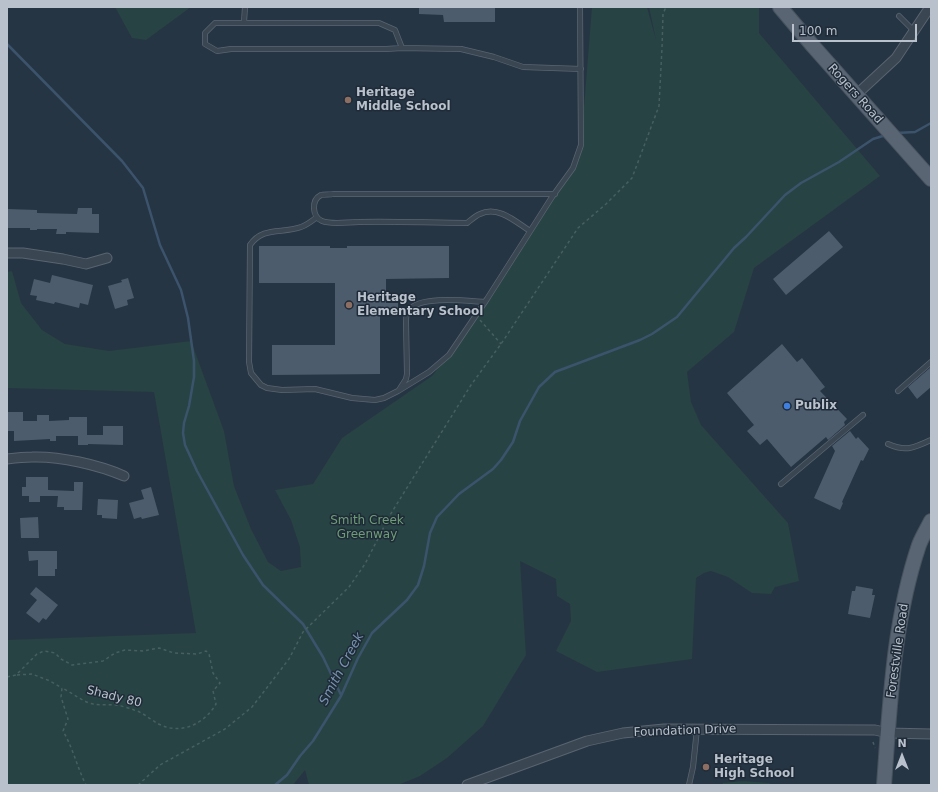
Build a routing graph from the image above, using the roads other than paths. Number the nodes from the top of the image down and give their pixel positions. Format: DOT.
graph roads {
  1 [pos="245,7"];
  2 [pos="580,7"];
  3 [pos="780,7"];
  4 [pos="930,7"];
  5 [pos="899,16"];
  6 [pos="244,22"];
  7 [pos="914,30"];
  8 [pos="402,48"];
  9 [pos="581,69"];
  10 [pos="856,95"];
  11 [pos="931,179"];
  12 [pos="554,194"];
  13 [pos="317,217"];
  14 [pos="530,231"];
  15 [pos="7,253"];
  16 [pos="107,258"];
  17 [pos="485,302"];
  18 [pos="931,362"];
  19 [pos="398,391"];
  20 [pos="898,391"];
  21 [pos="863,415"];
  22 [pos="931,440"];
  23 [pos="888,444"];
  24 [pos="7,459"];
  25 [pos="124,476"];
  26 [pos="781,484"];
  27 [pos="931,521"];
  28 [pos="697,729"];
  29 [pos="888,733"];
  30 [pos="931,734"];
  31 [pos="467,785"];
  32 [pos="689,785"];
  33 [pos="884,785"];
  1 -- 6 [label="lane"];
  2 -- 9 [label="lane"];
  3 -- 10 [label="main road, Rogers Road"];
  4 -- 7 [label="street"];
  5 -- 7 [label="lane"];
  6 -- 8 [label="lane"];
  6 -- 8 [label="lane"];
  7 -- 10 [label="street"];
  8 -- 9 [label="lane"];
  9 -- 12 [label="lane"];
  10 -- 11 [label="main road, Rogers Road"];
  12 -- 13 [label="lane"];
  12 -- 14 [label="lane"];
  13 -- 14 [label="lane"];
  13 -- 19 [label="lane"];
  14 -- 17 [label="lane"];
  15 -- 16 [label="street"];
  17 -- 19 [label="lane"];
  17 -- 19 [label="lane"];
  18 -- 20 [label="lane"];
  21 -- 26 [label="lane"];
  22 -- 23 [label="lane"];
  24 -- 25 [label="street"];
  27 -- 29 [label="main road, Forestville Road"];
  28 -- 29 [label="street, Foundation Drive"];
  28 -- 31 [label="street, Foundation Drive"];
  28 -- 32 [label="lane"];
  29 -- 30 [label="street, Foundation Drive"];
  29 -- 33 [label="main road, Forestville Road"];
}
